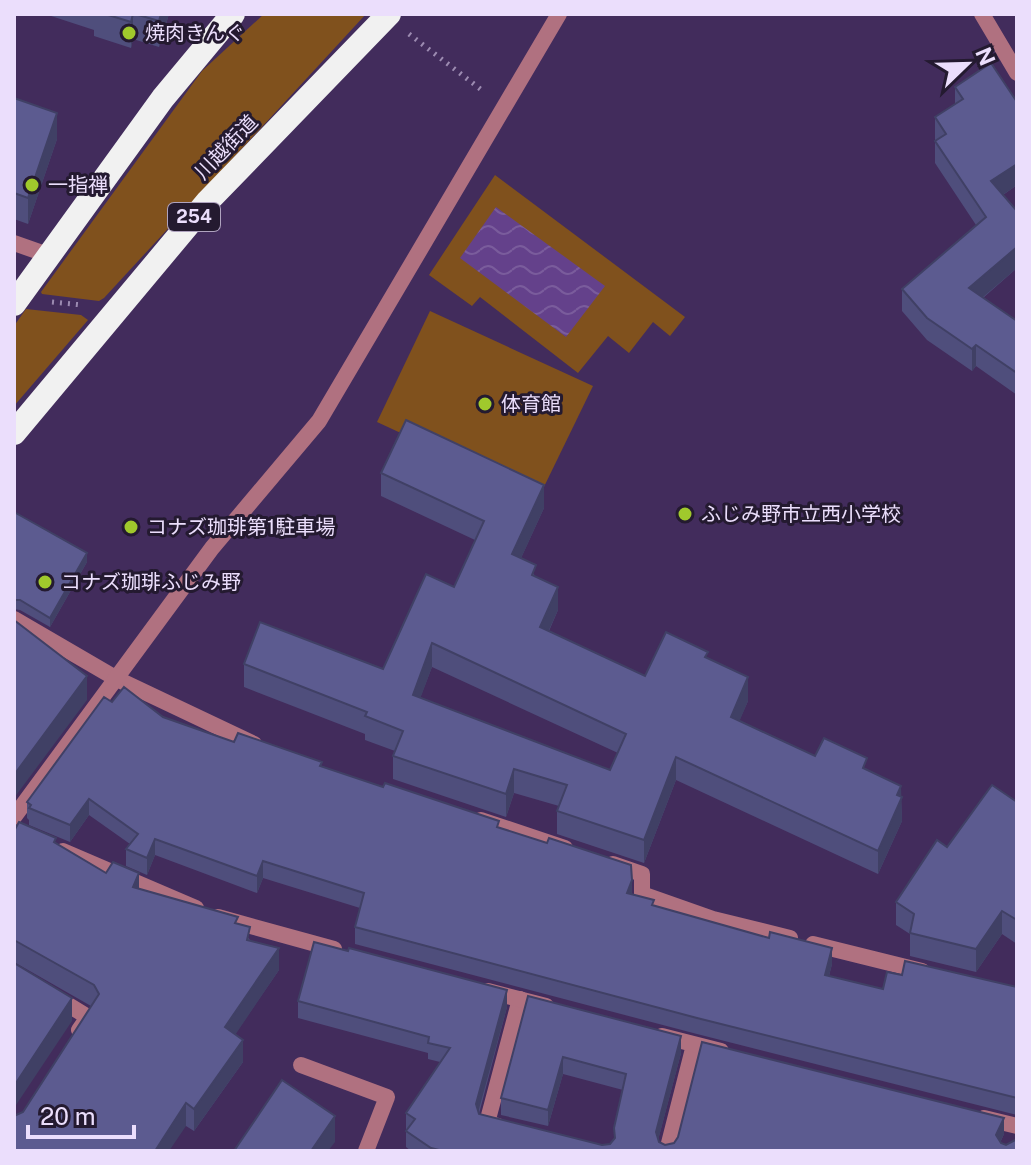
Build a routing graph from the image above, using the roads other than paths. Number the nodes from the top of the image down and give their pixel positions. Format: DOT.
graph roads {
  1 [pos="233,14"];
  2 [pos="559,14"];
  3 [pos="982,14"];
  4 [pos="396,21"];
  5 [pos="1017,73"];
  6 [pos="14,243"];
  7 [pos="51,256"];
  8 [pos="14,304"];
  9 [pos="14,433"];
  10 [pos="14,619"];
  11 [pos="117,679"];
  12 [pos="268,749"];
  13 [pos="462,814"];
  14 [pos="14,817"];
  15 [pos="42,842"];
  16 [pos="345,952"];
  17 [pos="941,975"];
  18 [pos="39,988"];
  19 [pos="478,988"];
  20 [pos="520,999"];
  21 [pos="563,1011"];
  22 [pos="650,1033"];
  23 [pos="72,1042"];
  24 [pos="694,1045"];
  25 [pos="740,1056"];
  26 [pos="301,1065"];
  27 [pos="971,1115"];
  28 [pos="517,1130"];
  29 [pos="1015,1134"];
  30 [pos="366,1151"];
  31 [pos="667,1151"];
  1 -- 7 [label="highway"];
  2 -- 11 [label="street"];
  3 -- 5 [label="street"];
  4 -- 9 [label="highway, 川越街道 / 254"];
  6 -- 7 [label="street"];
  7 -- 8 [label="highway"];
  10 -- 11 [label="street"];
  11 -- 12 [label="street"];
  11 -- 14 [label="street"];
  13 -- 17 [label="street"];
  15 -- 16 [label="street"];
  18 -- 23 [label="street"];
  19 -- 20 [label="street"];
  20 -- 21 [label="street"];
  20 -- 28 [label="street"];
  22 -- 24 [label="street"];
  24 -- 25 [label="street"];
  24 -- 31 [label="street"];
  26 -- 30 [label="street"];
  27 -- 29 [label="street"];
}
